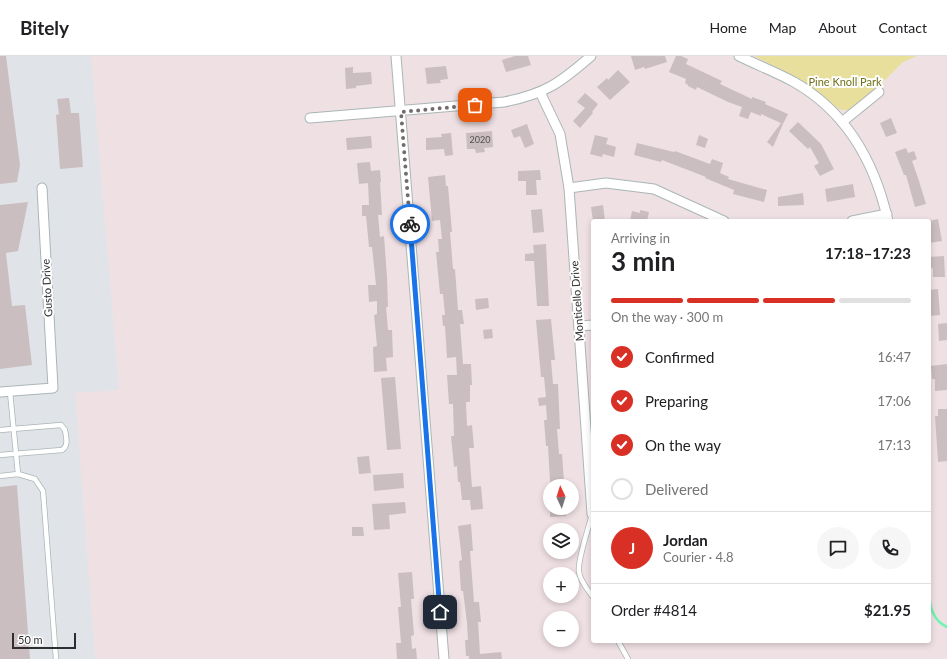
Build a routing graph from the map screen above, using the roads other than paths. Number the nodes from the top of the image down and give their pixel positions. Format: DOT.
graph roads {
  1 [pos="396,56"];
  2 [pos="591,56"];
  3 [pos="739,56"];
  4 [pos="540,92"];
  5 [pos="880,92"];
  6 [pos="401,112"];
  7 [pos="310,118"];
  8 [pos="842,122"];
  9 [pos="42,188"];
  10 [pos="569,188"];
  11 [pos="888,217"];
  12 [pos="720,219"];
  13 [pos="870,219"];
  14 [pos="591,325"];
  15 [pos="579,326"];
  16 [pos="0,392"];
  17 [pos="10,392"];
  18 [pos="13,429"];
  19 [pos="0,430"];
  20 [pos="16,454"];
  21 [pos="0,455"];
  22 [pos="591,458"];
  23 [pos="18,474"];
  24 [pos="0,476"];
  25 [pos="591,518"];
  26 [pos="591,594"];
  27 [pos="619,643"];
  28 [pos="56,659"];
  29 [pos="444,659"];
  30 [pos="628,659"];
  1 -- 6 [label="street"];
  2 -- 4 [label="street"];
  3 -- 8 [label="street"];
  4 -- 6 [label="street"];
  4 -- 10 [label="street, Monticello Drive"];
  5 -- 8 [label="street"];
  6 -- 7 [label="street"];
  6 -- 29 [label="street"];
  8 -- 11 [label="street"];
  9 -- 17 [label="street, Gusto Drive"];
  10 -- 12 [label="street"];
  10 -- 15 [label="street, Monticello Drive"];
  11 -- 13 [label="street"];
  14 -- 15 [label="street"];
  15 -- 22 [label="street, Monticello Drive"];
  16 -- 17 [label="street"];
  17 -- 18 [label="lane"];
  18 -- 19 [label="lane"];
  18 -- 20 [label="lane"];
  18 -- 20 [label="lane"];
  20 -- 21 [label="lane"];
  20 -- 23 [label="lane"];
  23 -- 24 [label="lane"];
  23 -- 28 [label="lane"];
  25 -- 26 [label="lane"];
  27 -- 30 [label="lane"];
}
